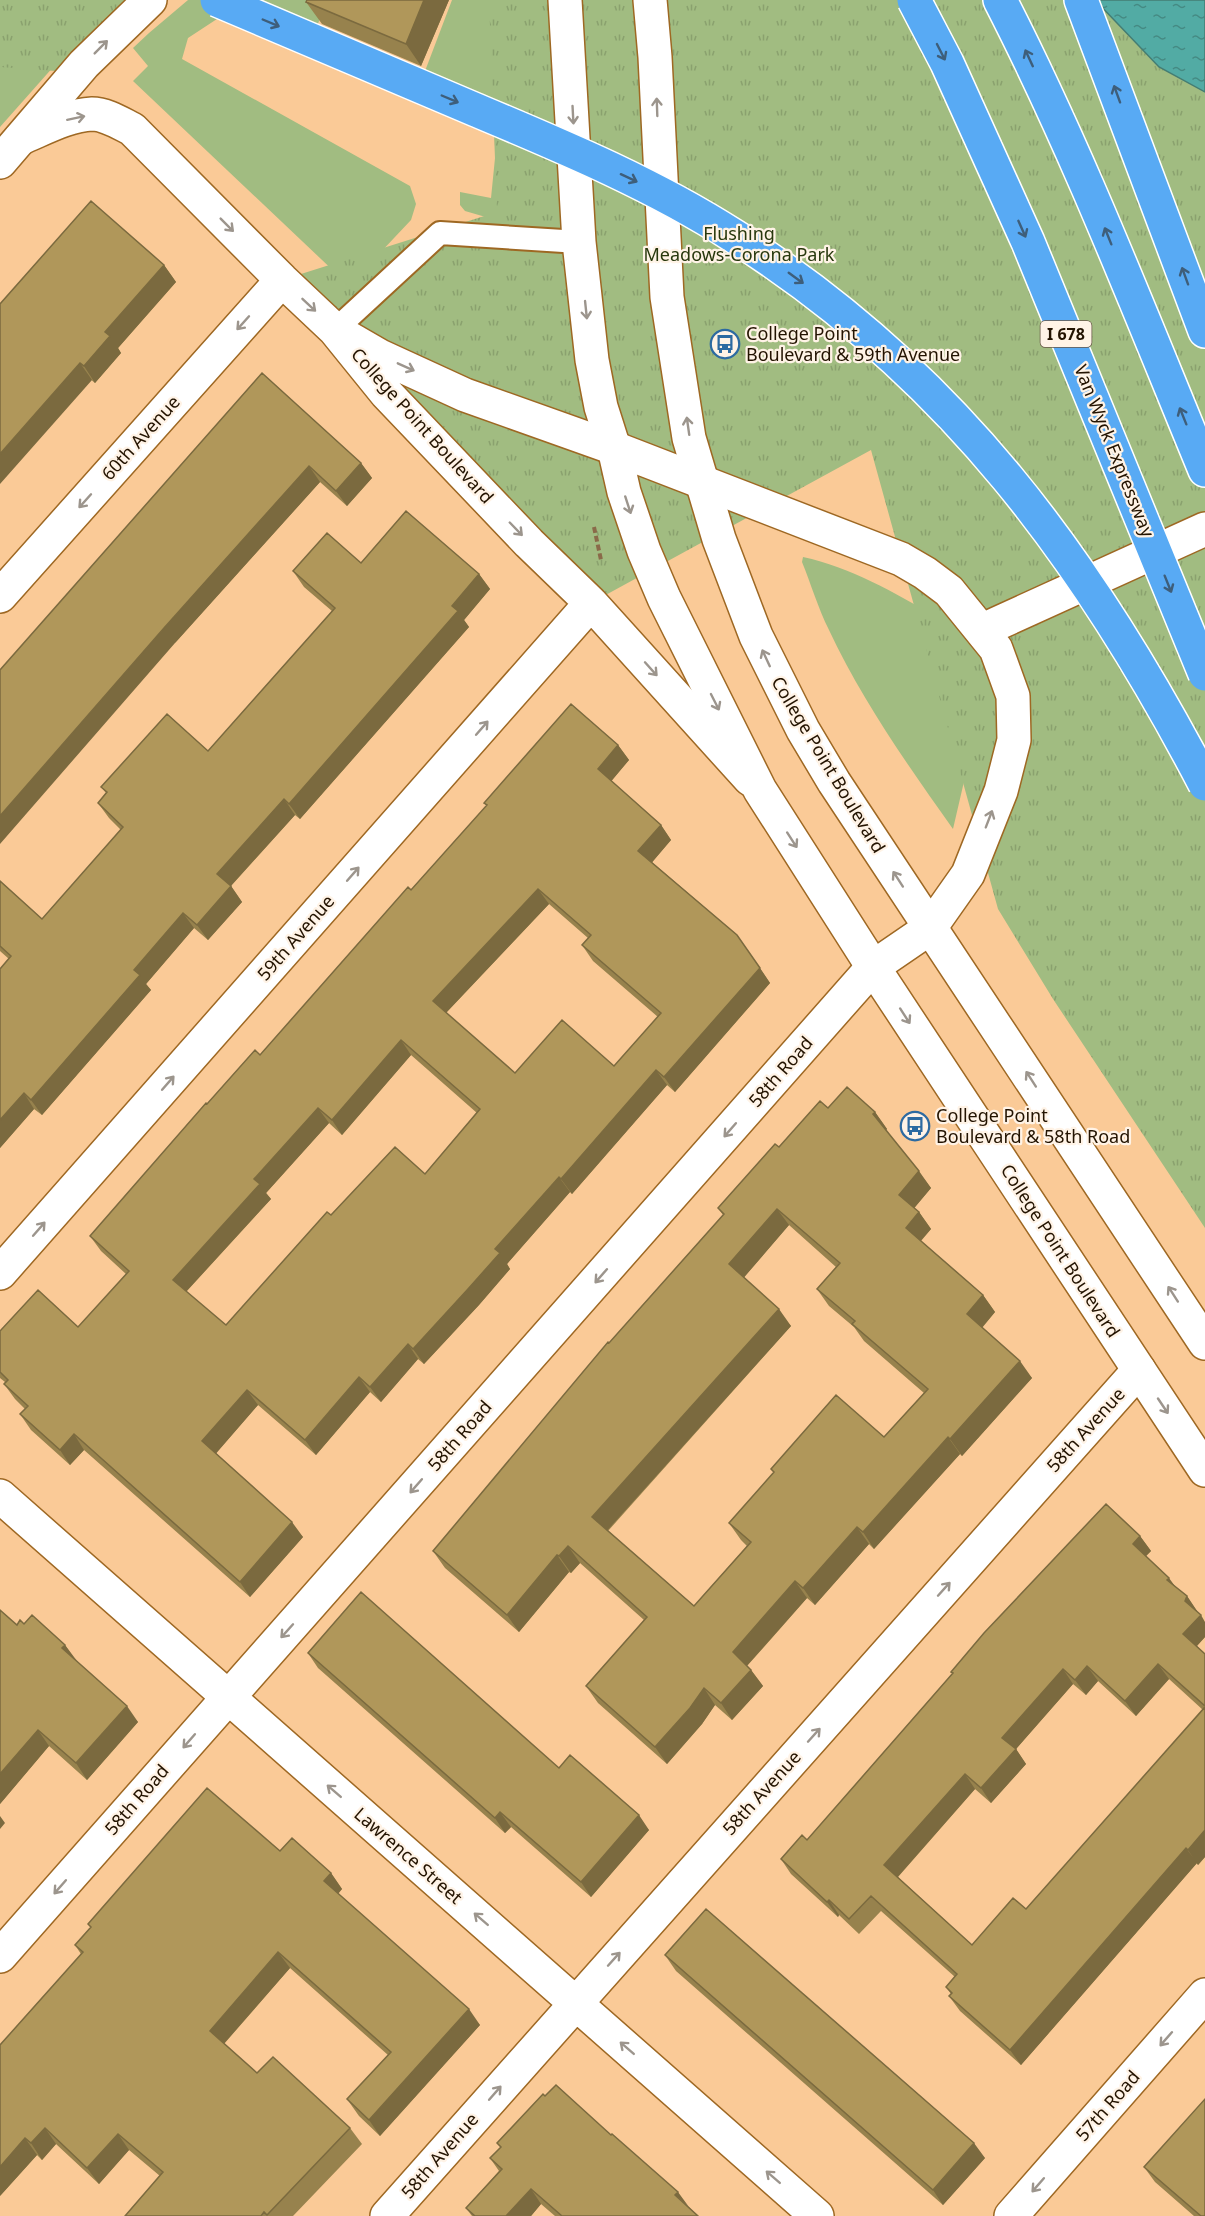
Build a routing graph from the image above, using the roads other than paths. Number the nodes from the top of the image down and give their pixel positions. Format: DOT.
graph roads {
  1 [pos="150,0"];
  2 [pos="217,0"];
  3 [pos="565,0"];
  4 [pos="650,0"];
  5 [pos="669,0"];
  6 [pos="914,0"];
  7 [pos="1000,0"];
  8 [pos="1081,0"];
  9 [pos="656,57"];
  10 [pos="10,150"];
  11 [pos="579,242"];
  12 [pos="282,280"];
  13 [pos="336,330"];
  14 [pos="1205,331"];
  15 [pos="614,448"];
  16 [pos="1205,470"];
  17 [pos="702,483"];
  18 [pos="1205,529"];
  19 [pos="0,596"];
  20 [pos="591,603"];
  21 [pos="982,630"];
  22 [pos="1205,674"];
  23 [pos="1205,784"];
  24 [pos="760,790"];
  25 [pos="930,928"];
  26 [pos="873,967"];
  27 [pos="0,1273"];
  28 [pos="1205,1343"];
  29 [pos="1139,1371"];
  30 [pos="1205,1470"];
  31 [pos="0,1496"];
  32 [pos="228,1698"];
  33 [pos="0,1956"];
  34 [pos="1205,1995"];
  35 [pos="575,2002"];
  36 [pos="387,2216"];
  37 [pos="817,2216"];
  38 [pos="1011,2216"];
  10 -- 1 [label="street, one-way"];
  2 -- 23 [label="highway, one-way, bridge"];
  3 -- 11 [label="street, College Point Boulevard, one-way"];
  4 -- 9 [label="street, College Point Boulevard"];
  5 -- 9 [label="street"];
  6 -- 22 [label="highway, Van Wyck Expressway / I 678, one-way, bridge"];
  16 -- 7 [label="highway, one-way"];
  14 -- 8 [label="highway, one-way"];
  17 -- 9 [label="street, College Point Boulevard, one-way"];
  10 -- 12 [label="street, College Point Boulevard, one-way"];
  11 -- 13 [label="lane"];
  11 -- 15 [label="street, College Point Boulevard, one-way"];
  12 -- 13 [label="street, College Point Boulevard, one-way"];
  12 -- 19 [label="street, 60th Avenue, one-way"];
  13 -- 15 [label="street, one-way"];
  13 -- 20 [label="street, College Point Boulevard, one-way"];
  15 -- 17 [label="street"];
  15 -- 24 [label="street, College Point Boulevard, one-way"];
  17 -- 21 [label="street"];
  25 -- 17 [label="street, College Point Boulevard, one-way"];
  18 -- 21 [label="street"];
  20 -- 24 [label="street, College Point Boulevard, one-way"];
  27 -- 20 [label="street, 59th Avenue, one-way"];
  25 -- 21 [label="street, one-way"];
  24 -- 26 [label="street, College Point Boulevard, one-way"];
  25 -- 26 [label="street, 58th Road"];
  28 -- 25 [label="street, College Point Boulevard, one-way"];
  26 -- 29 [label="street, College Point Boulevard, one-way"];
  26 -- 32 [label="street, 58th Road, one-way"];
  29 -- 30 [label="street, College Point Boulevard, one-way"];
  35 -- 29 [label="street, 58th Avenue, one-way"];
  31 -- 32 [label="street, Lawrence Street"];
  32 -- 33 [label="street, 58th Road, one-way"];
  35 -- 32 [label="street, Lawrence Street, one-way"];
  34 -- 38 [label="street, 57th Road, one-way"];
  36 -- 35 [label="street, 58th Avenue, one-way"];
  37 -- 35 [label="street, Lawrence Street, one-way"];
}
